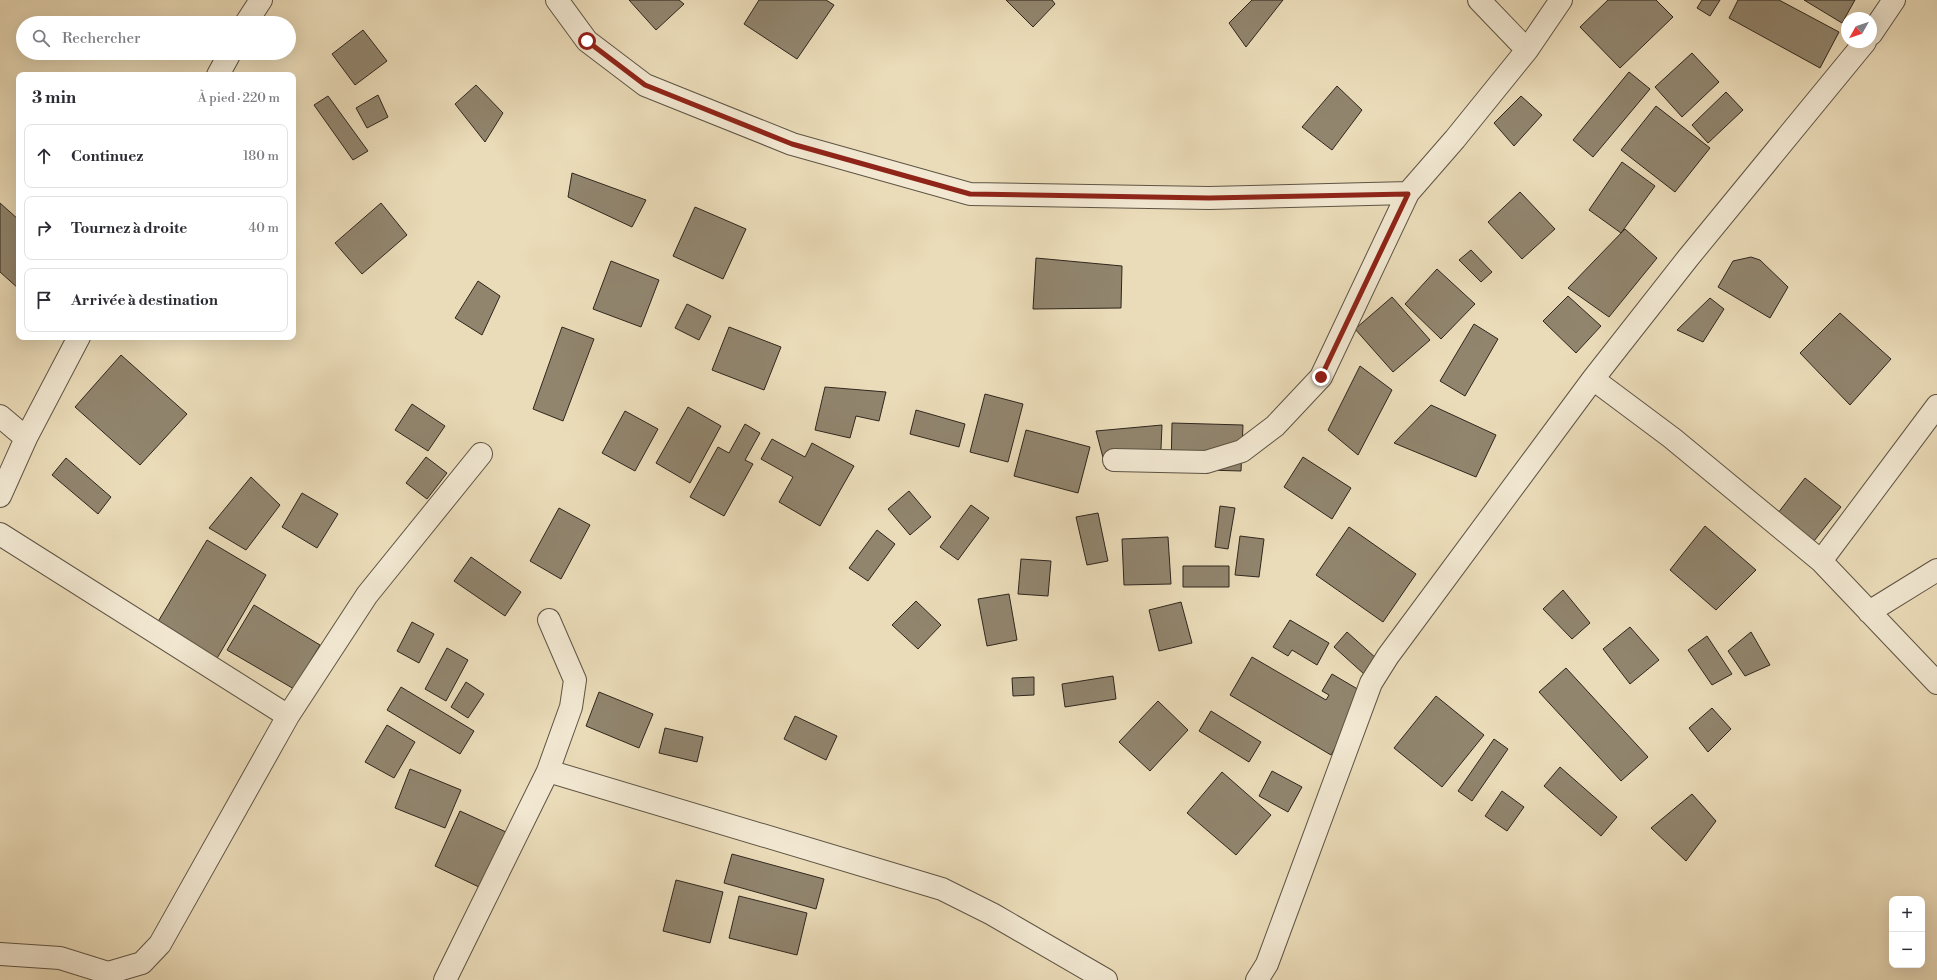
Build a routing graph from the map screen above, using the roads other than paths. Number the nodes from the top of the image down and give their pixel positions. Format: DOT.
graph roads {
  1 [pos="261,0"];
  2 [pos="557,0"];
  3 [pos="1479,0"];
  4 [pos="1561,0"];
  5 [pos="1894,0"];
  6 [pos="251,16"];
  7 [pos="1877,25"];
  8 [pos="1860,48"];
  9 [pos="1527,50"];
  10 [pos="226,60"];
  11 [pos="220,72"];
  12 [pos="1408,194"];
  13 [pos="77,340"];
  14 [pos="1593,379"];
  15 [pos="1937,406"];
  16 [pos="0,416"];
  17 [pos="26,438"];
  18 [pos="481,454"];
  19 [pos="1114,460"];
  20 [pos="0,496"];
  21 [pos="0,534"];
  22 [pos="1821,561"];
  23 [pos="1937,570"];
  24 [pos="1869,612"];
  25 [pos="549,620"];
  26 [pos="1937,683"];
  27 [pos="288,716"];
  28 [pos="548,771"];
  29 [pos="0,954"];
  30 [pos="445,980"];
  31 [pos="1106,980"];
  32 [pos="1257,980"];
  1 -- 6 [label="street"];
  2 -- 12 [label="street"];
  3 -- 9 [label="street"];
  4 -- 9 [label="street"];
  5 -- 7 [label="street"];
  8 -- 14 [label="street"];
  9 -- 12 [label="street"];
  10 -- 11 [label="street"];
  12 -- 19 [label="street"];
  13 -- 17 [label="street"];
  14 -- 22 [label="street"];
  14 -- 32 [label="street"];
  15 -- 22 [label="street"];
  16 -- 17 [label="street"];
  17 -- 20 [label="street"];
  18 -- 27 [label="street"];
  21 -- 27 [label="street"];
  22 -- 24 [label="street"];
  23 -- 24 [label="street"];
  24 -- 26 [label="street"];
  25 -- 28 [label="street"];
  27 -- 29 [label="street"];
  28 -- 30 [label="street"];
  28 -- 31 [label="street"];
}
